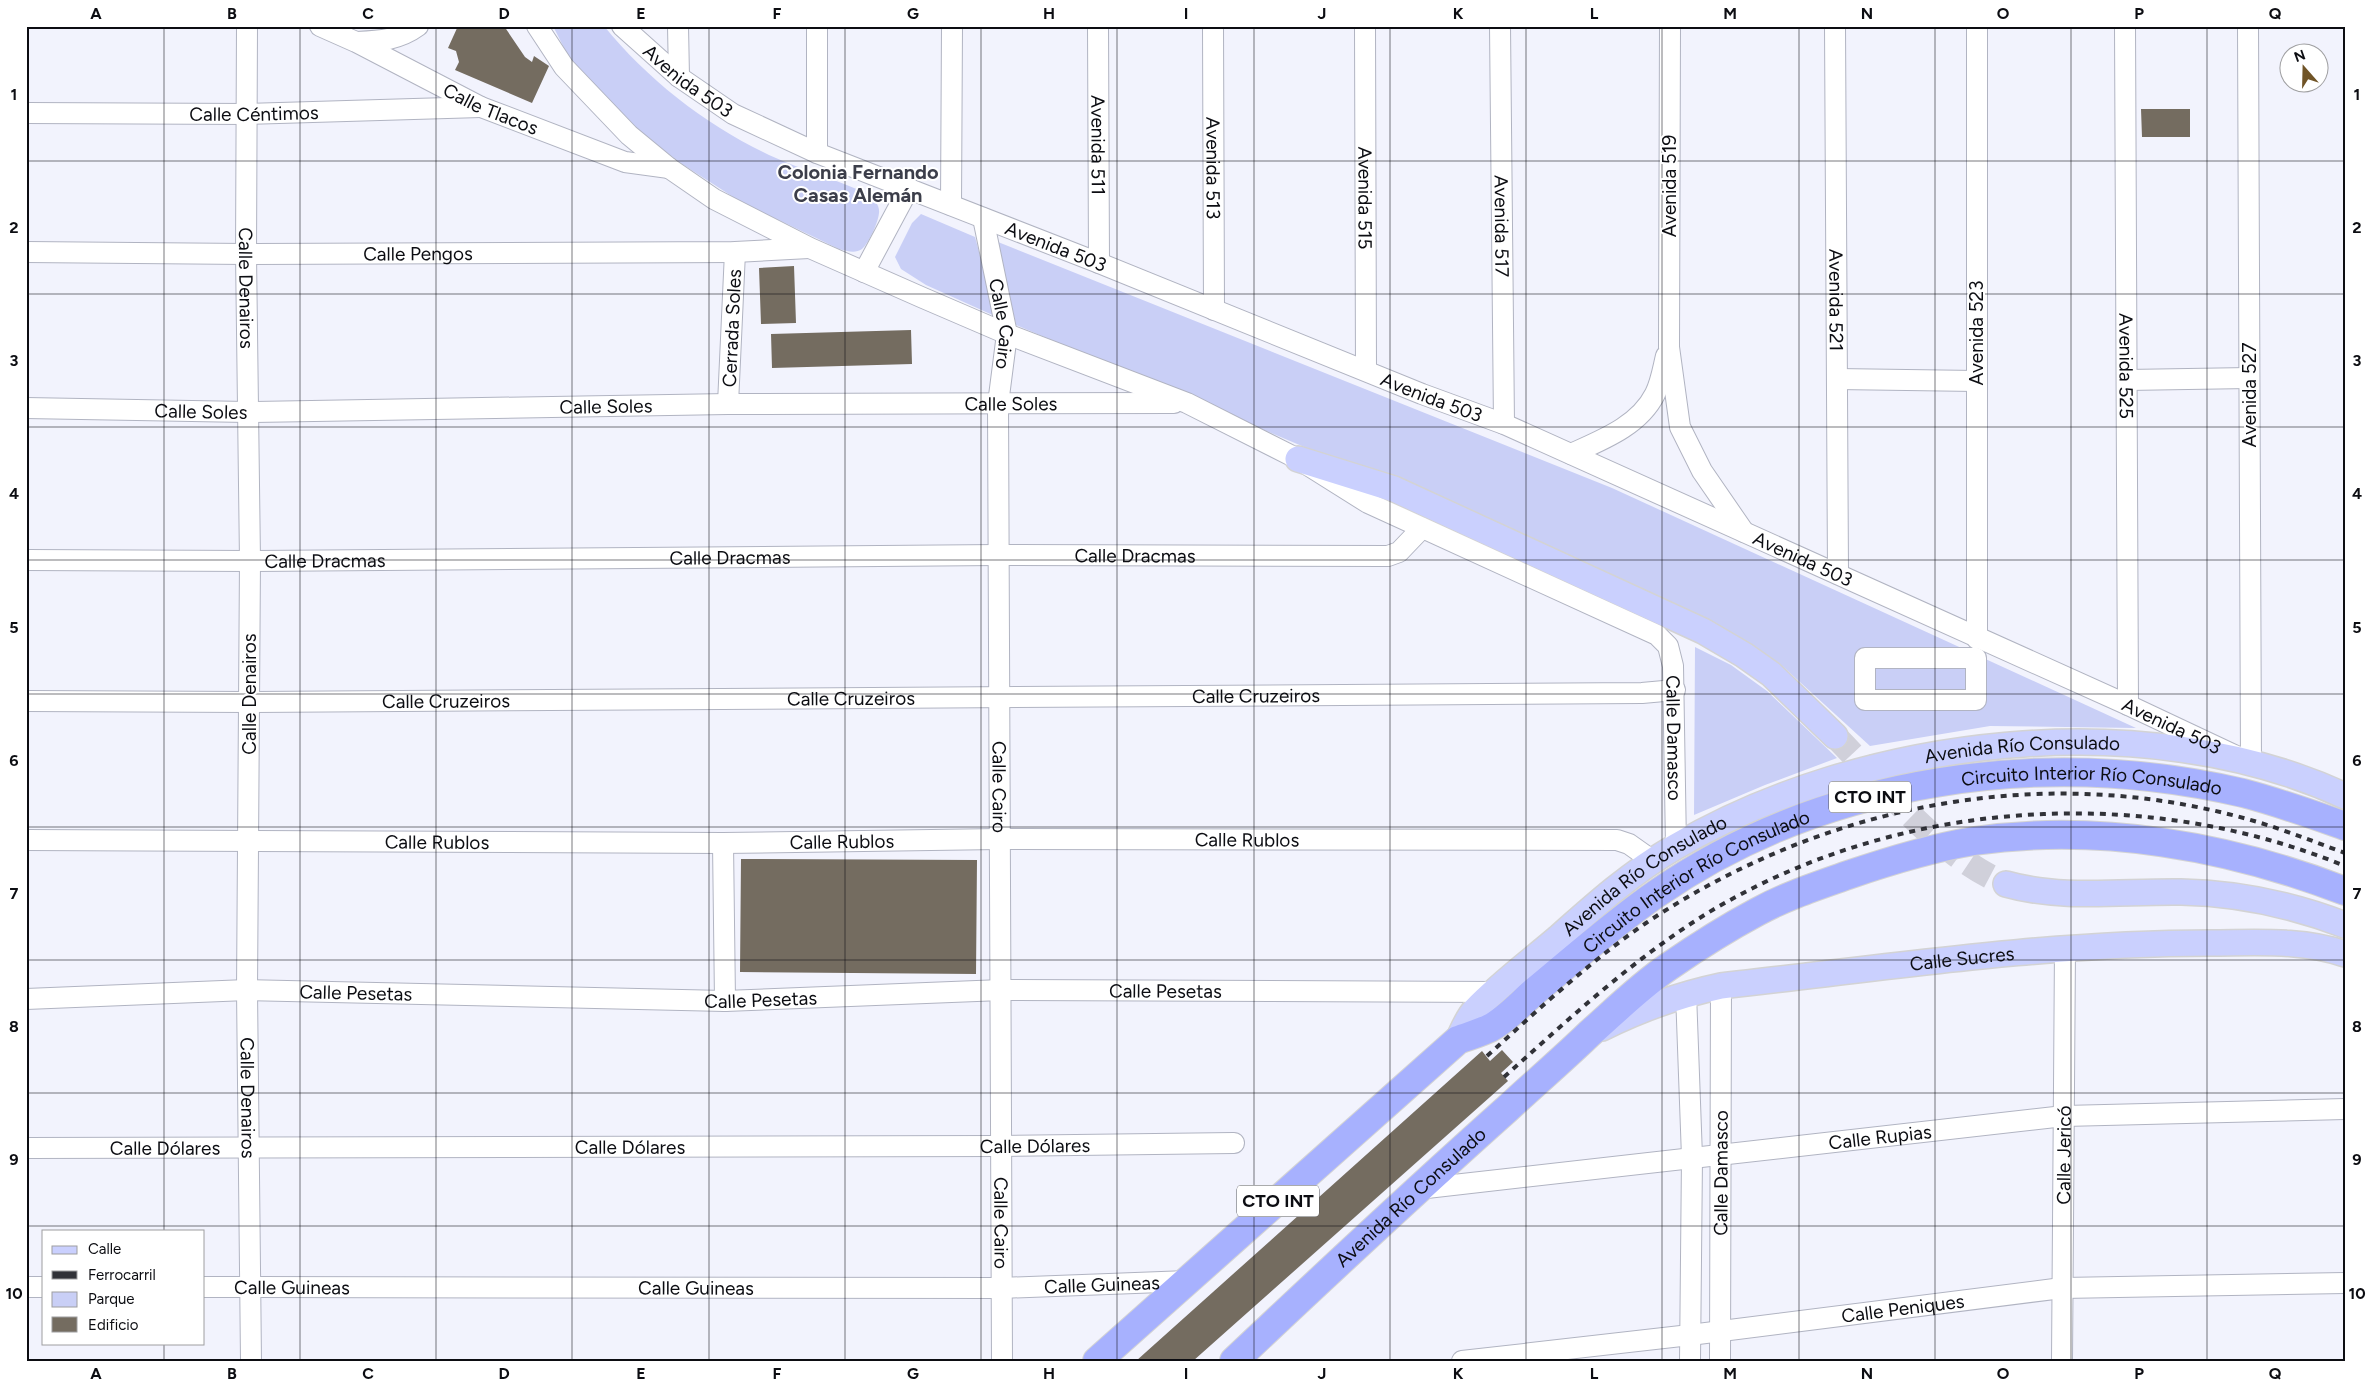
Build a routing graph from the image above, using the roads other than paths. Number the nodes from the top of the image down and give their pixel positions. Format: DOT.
graph roads {
  1 [pos="247,26"];
  2 [pos="320,26"];
  3 [pos="418,26"];
  4 [pos="537,26"];
  5 [pos="622,26"];
  6 [pos="678,26"];
  7 [pos="817,26"];
  8 [pos="952,26"];
  9 [pos="1098,26"];
  10 [pos="1213,26"];
  11 [pos="1365,26"];
  12 [pos="1500,26"];
  13 [pos="1670,26"];
  14 [pos="1835,26"];
  15 [pos="1977,26"];
  16 [pos="2125,26"];
  17 [pos="2248,26"];
  18 [pos="356,42"];
  19 [pos="679,77"];
  20 [pos="482,107"];
  21 [pos="26,113"];
  22 [pos="248,114"];
  23 [pos="817,153"];
  24 [pos="670,168"];
  25 [pos="909,188"];
  26 [pos="951,205"];
  27 [pos="983,218"];
  28 [pos="810,248"];
  29 [pos="26,252"];
  30 [pos="735,252"];
  31 [pos="246,254"];
  32 [pos="1099,263"];
  33 [pos="864,272"];
  34 [pos="1214,310"];
  35 [pos="1007,334"];
  36 [pos="1669,346"];
  37 [pos="1366,370"];
  38 [pos="2249,378"];
  39 [pos="1837,379"];
  40 [pos="2127,380"];
  41 [pos="1976,381"];
  42 [pos="1187,403"];
  43 [pos="728,404"];
  44 [pos="998,404"];
  45 [pos="26,408"];
  46 [pos="247,412"];
  47 [pos="1504,424"];
  48 [pos="1571,454"];
  49 [pos="1298,459"];
  50 [pos="1422,528"];
  51 [pos="1744,532"];
  52 [pos="998,554"];
  53 [pos="26,560"];
  54 [pos="250,562"];
  55 [pos="1838,574"];
  56 [pos="1977,640"];
  57 [pos="1865,658"];
  58 [pos="1675,690"];
  59 [pos="999,696"];
  60 [pos="26,701"];
  61 [pos="248,702"];
  62 [pos="2128,705"];
  63 [pos="1835,736"];
  64 [pos="2250,763"];
  65 [pos="2345,796"];
  66 [pos="2345,826"];
  67 [pos="999,839"];
  68 [pos="26,840"];
  69 [pos="249,840"];
  70 [pos="723,843"];
  71 [pos="1676,846"];
  72 [pos="1653,861"];
  73 [pos="2006,884"];
  74 [pos="2345,891"];
  75 [pos="2345,925"];
  76 [pos="2066,948"];
  77 [pos="2345,954"];
  78 [pos="1721,986"];
  79 [pos="247,990"];
  80 [pos="1002,990"];
  81 [pos="1496,992"];
  82 [pos="1686,993"];
  83 [pos="26,999"];
  84 [pos="725,1001"];
  85 [pos="1589,1035"];
  86 [pos="1458,1040"];
  87 [pos="2345,1109"];
  88 [pos="2064,1116"];
  89 [pos="1234,1143"];
  90 [pos="1000,1146"];
  91 [pos="26,1148"];
  92 [pos="249,1149"];
  93 [pos="1722,1154"];
  94 [pos="1692,1157"];
  95 [pos="1418,1188"];
  96 [pos="1188,1281"];
  97 [pos="2345,1283"];
  98 [pos="42,1287"];
  99 [pos="205,1287"];
  100 [pos="249,1287"];
  101 [pos="26,1288"];
  102 [pos="1001,1288"];
  103 [pos="2062,1288"];
  104 [pos="1720,1331"];
  105 [pos="1690,1335"];
  106 [pos="251,1361"];
  107 [pos="1002,1361"];
  108 [pos="1098,1361"];
  109 [pos="1234,1361"];
  110 [pos="1462,1361"];
  111 [pos="1690,1361"];
  112 [pos="1720,1361"];
  113 [pos="2062,1361"];
  1 -- 22 [label="street, Calle Denairos"];
  2 -- 18 [label="street, Calle Tlacos"];
  3 -- 18 [label="street"];
  4 -- 24 [label="street"];
  5 -- 19 [label="street, Avenida 503"];
  6 -- 19 [label="street"];
  7 -- 23 [label="street"];
  8 -- 26 [label="street"];
  9 -- 32 [label="street, Avenida 511"];
  10 -- 34 [label="street, Avenida 513"];
  11 -- 37 [label="street, Avenida 515"];
  12 -- 47 [label="street, Avenida 517"];
  13 -- 36 [label="street, Avenida 519"];
  14 -- 39 [label="street, Avenida 521"];
  15 -- 41 [label="street, Avenida 523"];
  16 -- 40 [label="street, Avenida 525"];
  17 -- 38 [label="street, Avenida 527"];
  18 -- 20 [label="street, Calle Tlacos"];
  19 -- 23 [label="street, Avenida 503"];
  20 -- 22 [label="street, Calle Céntimos"];
  20 -- 24 [label="street, Calle Tlacos"];
  21 -- 22 [label="street, Calle Céntimos"];
  22 -- 31 [label="street, Calle Denairos"];
  23 -- 25 [label="street, Avenida 503"];
  24 -- 28 [label="street"];
  25 -- 26 [label="street, Avenida 503"];
  25 -- 33 [label="street"];
  26 -- 27 [label="street, Avenida 503"];
  27 -- 32 [label="street, Avenida 503"];
  27 -- 35 [label="street, Calle Cairo"];
  28 -- 30 [label="street, Calle Pengos"];
  28 -- 33 [label="street"];
  29 -- 31 [label="street, Calle Pengos"];
  30 -- 31 [label="street, Calle Pengos"];
  30 -- 43 [label="street, Cerrada Soles"];
  31 -- 46 [label="street, Calle Denairos"];
  32 -- 34 [label="street, Avenida 503"];
  33 -- 35 [label="street"];
  34 -- 37 [label="street, Avenida 503"];
  35 -- 42 [label="street"];
  35 -- 44 [label="street, Calle Cairo"];
  36 -- 48 [label="street, Avenida 519"];
  36 -- 51 [label="street, Avenida 519"];
  37 -- 47 [label="street, Avenida 503"];
  38 -- 40 [label="street"];
  38 -- 64 [label="street, Avenida 527"];
  39 -- 41 [label="street"];
  39 -- 55 [label="street, Avenida 521"];
  40 -- 62 [label="street, Avenida 525"];
  41 -- 56 [label="street, Avenida 523"];
  42 -- 44 [label="street, Calle Soles"];
  42 -- 49 [label="street"];
  43 -- 44 [label="street, Calle Soles"];
  43 -- 46 [label="street, Calle Soles"];
  44 -- 52 [label="street, Calle Cairo"];
  45 -- 46 [label="street, Calle Soles"];
  46 -- 54 [label="street, Calle Denairos"];
  47 -- 48 [label="street, Avenida 503"];
  48 -- 51 [label="street, Avenida 503"];
  49 -- 50 [label="street"];
  49 -- 63 [label="main road"];
  50 -- 52 [label="street, Calle Dracmas"];
  50 -- 58 [label="street, Calle Damasco"];
  51 -- 55 [label="street, Avenida 503"];
  52 -- 54 [label="street, Calle Dracmas"];
  52 -- 59 [label="street, Calle Cairo"];
  53 -- 54 [label="street, Calle Dracmas"];
  54 -- 61 [label="street, Calle Denairos"];
  55 -- 56 [label="street, Avenida 503"];
  56 -- 62 [label="street, Avenida 503"];
  57 -- 57 [label="street"];
  58 -- 59 [label="street, Calle Cruzeiros"];
  58 -- 71 [label="street, Calle Damasco"];
  59 -- 61 [label="street, Calle Cruzeiros"];
  59 -- 67 [label="street, Calle Cairo"];
  60 -- 61 [label="street, Calle Cruzeiros"];
  61 -- 69 [label="street, Calle Denairos"];
  62 -- 64 [label="street, Avenida 503"];
  64 -- 65 [label="main road, Avenida Río Consulado / CTO INT"];
  64 -- 71 [label="main road, Avenida Río Consulado / CTO INT"];
  66 -- 86 [label="highway, Circuito Interior Río Consulado / CTO INT"];
  67 -- 70 [label="street, Calle Rublos"];
  67 -- 72 [label="street, Calle Rublos"];
  67 -- 80 [label="street, Calle Cairo"];
  68 -- 69 [label="street, Calle Rublos"];
  69 -- 70 [label="street, Calle Rublos"];
  69 -- 79 [label="street, Calle Denairos"];
  70 -- 84 [label="street"];
  71 -- 72 [label="main road, Avenida Río Consulado / CTO INT"];
  72 -- 81 [label="main road, Avenida Río Consulado / CTO INT"];
  73 -- 75 [label="main road"];
  74 -- 85 [label="highway"];
  76 -- 77 [label="main road, Calle Sucres"];
  76 -- 78 [label="main road, Calle Sucres"];
  76 -- 88 [label="street, Calle Jericó"];
  78 -- 82 [label="main road, Calle Sucres"];
  78 -- 93 [label="street, Calle Damasco"];
  79 -- 83 [label="street, Calle Pesetas"];
  79 -- 84 [label="street, Calle Pesetas"];
  79 -- 92 [label="street, Calle Denairos"];
  80 -- 81 [label="street, Calle Pesetas"];
  80 -- 84 [label="street, Calle Pesetas"];
  80 -- 90 [label="street, Calle Cairo"];
  81 -- 86 [label="main road, Avenida Río Consulado / CTO INT"];
  82 -- 85 [label="main road, Calle Sucres"];
  82 -- 94 [label="street, Calle Damasco"];
  85 -- 95 [label="highway, Avenida Río Consulado"];
  86 -- 96 [label="highway, Avenida Río Consulado / CTO INT"];
  87 -- 88 [label="street, Calle Rupias"];
  88 -- 93 [label="street, Calle Rupias"];
  88 -- 103 [label="street, Calle Jericó"];
  89 -- 90 [label="street, Calle Dólares"];
  90 -- 92 [label="street, Calle Dólares"];
  90 -- 102 [label="street, Calle Cairo"];
  91 -- 92 [label="street, Calle Dólares"];
  92 -- 100 [label="street, Calle Denairos"];
  93 -- 94 [label="street, Calle Rupias"];
  93 -- 104 [label="street, Calle Damasco"];
  94 -- 95 [label="street, Calle Rupias"];
  94 -- 105 [label="street, Calle Damasco"];
  95 -- 109 [label="highway, Avenida Río Consulado"];
  96 -- 102 [label="street, Calle Guineas"];
  96 -- 108 [label="highway, Avenida Río Consulado / CTO INT"];
  97 -- 103 [label="street, Calle Peniques"];
  98 -- 101 [label="street"];
  99 -- 100 [label="street, Calle Guineas"];
  100 -- 102 [label="street, Calle Guineas"];
  100 -- 106 [label="street, Calle Denairos"];
  102 -- 107 [label="street, Calle Cairo"];
  103 -- 104 [label="street, Calle Peniques"];
  103 -- 113 [label="street, Calle Jericó"];
  104 -- 105 [label="street, Calle Peniques"];
  104 -- 112 [label="street, Calle Damasco"];
  105 -- 110 [label="street, Calle Peniques"];
  105 -- 111 [label="street, Calle Damasco"];
}
